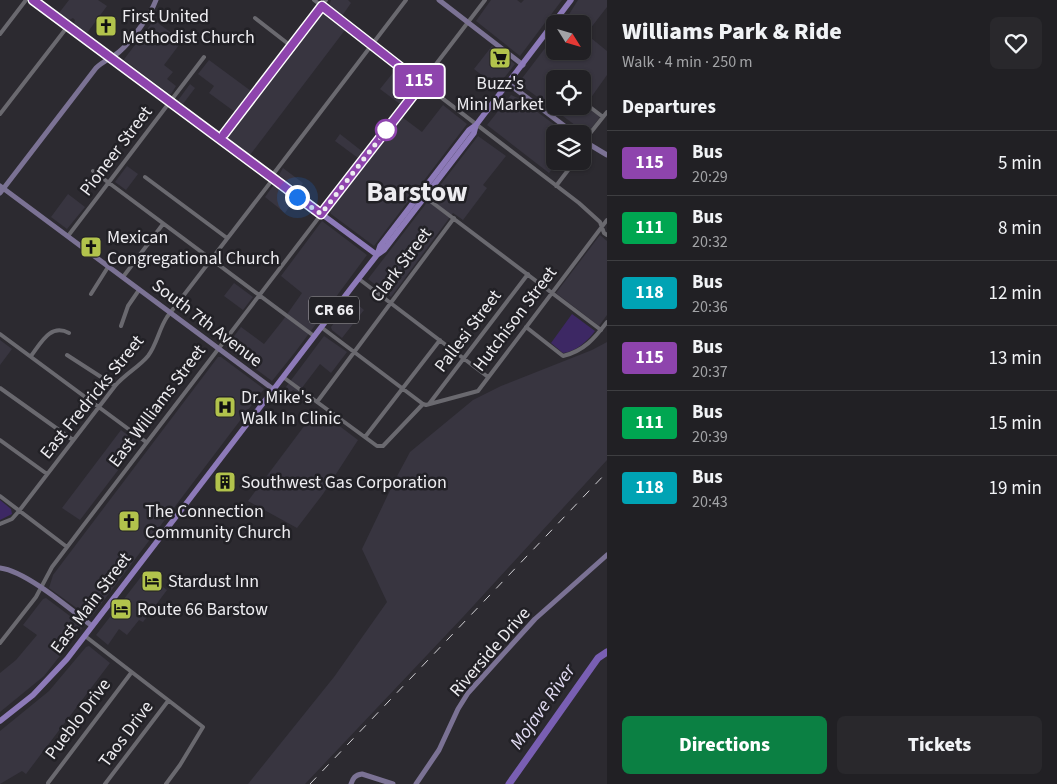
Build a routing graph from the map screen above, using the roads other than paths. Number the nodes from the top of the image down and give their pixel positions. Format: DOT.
graph roads {
  1 [pos="26,0"];
  2 [pos="33,0"];
  3 [pos="156,0"];
  4 [pos="314,0"];
  5 [pos="326,0"];
  6 [pos="406,0"];
  7 [pos="439,0"];
  8 [pos="485,0"];
  9 [pos="571,0"];
  10 [pos="322,6"];
  11 [pos="255,18"];
  12 [pos="468,22"];
  13 [pos="68,26"];
  14 [pos="0,34"];
  15 [pos="371,45"];
  16 [pos="291,46"];
  17 [pos="110,57"];
  18 [pos="204,57"];
  19 [pos="523,65"];
  20 [pos="422,84"];
  21 [pos="509,84"];
  22 [pos="170,102"];
  23 [pos="591,108"];
  24 [pos="607,112"];
  25 [pos="0,114"];
  26 [pos="603,117"];
  27 [pos="476,125"];
  28 [pos="563,125"];
  29 [pos="591,134"];
  30 [pos="220,139"];
  31 [pos="591,146"];
  32 [pos="607,155"];
  33 [pos="568,170"];
  34 [pos="93,171"];
  35 [pos="145,177"];
  36 [pos="272,178"];
  37 [pos="109,183"];
  38 [pos="556,186"];
  39 [pos="1,189"];
  40 [pos="425,197"];
  41 [pos="321,214"];
  42 [pos="454,218"];
  43 [pos="607,220"];
  44 [pos="163,224"];
  45 [pos="602,228"];
  46 [pos="607,235"];
  47 [pos="68,236"];
  48 [pos="228,238"];
  49 [pos="377,255"];
  50 [pos="210,260"];
  51 [pos="108,266"];
  52 [pos="528,274"];
  53 [pos="123,277"];
  54 [pos="358,278"];
  55 [pos="139,290"];
  56 [pos="552,292"];
  57 [pos="91,294"];
  58 [pos="258,296"];
  59 [pos="391,303"];
  60 [pos="170,313"];
  61 [pos="607,322"];
  62 [pos="121,326"];
  63 [pos="321,327"];
  64 [pos="526,327"];
  65 [pos="601,330"];
  66 [pos="69,333"];
  67 [pos="0,334"];
  68 [pos="314,336"];
  69 [pos="440,340"];
  70 [pos="218,349"];
  71 [pos="353,352"];
  72 [pos="67,355"];
  73 [pos="31,356"];
  74 [pos="464,358"];
  75 [pos="283,377"];
  76 [pos="488,377"];
  77 [pos="115,386"];
  78 [pos="0,388"];
  79 [pos="403,389"];
  80 [pos="273,390"];
  81 [pos="317,402"];
  82 [pos="423,404"];
  83 [pos="429,404"];
  84 [pos="99,407"];
  85 [pos="365,437"];
  86 [pos="0,440"];
  87 [pos="73,440"];
  88 [pos="146,442"];
  89 [pos="47,474"];
  90 [pos="0,496"];
  91 [pos="19,510"];
  92 [pos="0,524"];
  93 [pos="67,547"];
  94 [pos="607,555"];
  95 [pos="0,568"];
  96 [pos="41,588"];
  97 [pos="92,626"];
  98 [pos="85,636"];
  99 [pos="0,643"];
  100 [pos="131,673"];
  101 [pos="168,701"];
  102 [pos="0,721"];
  103 [pos="48,782"];
  104 [pos="105,784"];
  105 [pos="166,784"];
  106 [pos="351,784"];
  107 [pos="392,784"];
  108 [pos="416,784"];
  1 -- 14 [label="street"];
  2 -- 13 [label="main road"];
  3 -- 17 [label="street"];
  4 -- 10 [label="street"];
  5 -- 10 [label="street"];
  6 -- 15 [label="street, East Fredricks Street"];
  7 -- 12 [label="street"];
  8 -- 12 [label="street, East Williams Street"];
  9 -- 19 [label="main road, CR 66"];
  10 -- 15 [label="street"];
  10 -- 16 [label="street"];
  11 -- 16 [label="street"];
  12 -- 19 [label="street"];
  12 -- 20 [label="street, East Williams Street"];
  13 -- 17 [label="main road"];
  13 -- 25 [label="street"];
  15 -- 20 [label="street"];
  15 -- 36 [label="street, East Fredricks Street"];
  16 -- 30 [label="street"];
  17 -- 22 [label="main road"];
  17 -- 39 [label="street"];
  18 -- 22 [label="street, Pioneer Street"];
  19 -- 21 [label="main road, CR 66"];
  20 -- 27 [label="street"];
  20 -- 41 [label="street, East Williams Street"];
  21 -- 27 [label="main road, East Main Street / CR 66"];
  21 -- 28 [label="street"];
  22 -- 30 [label="main road"];
  22 -- 37 [label="street, Pioneer Street"];
  23 -- 26 [label="street"];
  24 -- 26 [label="street"];
  26 -- 29 [label="street"];
  27 -- 38 [label="street"];
  27 -- 40 [label="main road, East Main Street / CR 66"];
  27 -- 49 [label="main road, East Main Street / CR 66"];
  30 -- 36 [label="main road"];
  31 -- 32 [label="street"];
  33 -- 38 [label="street"];
  34 -- 37 [label="street"];
  35 -- 48 [label="street"];
  36 -- 41 [label="main road"];
  36 -- 48 [label="street, East Fredricks Street"];
  37 -- 44 [label="street"];
  37 -- 47 [label="street, Pioneer Street"];
  38 -- 45 [label="street"];
  39 -- 47 [label="street, South 7th Avenue"];
  40 -- 42 [label="street"];
  40 -- 49 [label="main road, East Main Street / CR 66"];
  41 -- 49 [label="main road"];
  41 -- 58 [label="street, East Williams Street"];
  42 -- 52 [label="street"];
  42 -- 59 [label="street, Clark Street"];
  43 -- 45 [label="street, Hutchison Street"];
  44 -- 50 [label="street"];
  44 -- 53 [label="street"];
  45 -- 46 [label="street"];
  45 -- 56 [label="street, Hutchison Street"];
  47 -- 51 [label="street, South 7th Avenue"];
  48 -- 50 [label="street, East Fredricks Street"];
  49 -- 54 [label="main road, East Main Street / CR 66"];
  50 -- 58 [label="street"];
  50 -- 60 [label="street, East Fredricks Street"];
  51 -- 53 [label="street, South 7th Avenue"];
  51 -- 57 [label="street"];
  52 -- 56 [label="street"];
  52 -- 74 [label="street, Pallesi Street"];
  53 -- 55 [label="street, South 7th Avenue"];
  54 -- 59 [label="street"];
  54 -- 63 [label="main road, East Main Street / CR 66"];
  55 -- 60 [label="street, South 7th Avenue"];
  55 -- 62 [label="street"];
  56 -- 64 [label="street, Hutchison Street"];
  56 -- 65 [label="street"];
  58 -- 68 [label="street"];
  58 -- 70 [label="street, East Williams Street"];
  59 -- 69 [label="street"];
  59 -- 71 [label="street, Clark Street"];
  60 -- 70 [label="street, South 7th Avenue"];
  60 -- 77 [label="street, East Fredricks Street"];
  61 -- 65 [label="street"];
  63 -- 68 [label="main road, East Main Street / CR 66"];
  63 -- 71 [label="street"];
  64 -- 65 [label="street"];
  64 -- 76 [label="street, Hutchison Street"];
  66 -- 73 [label="street"];
  67 -- 73 [label="street"];
  68 -- 75 [label="main road, East Main Street / CR 66"];
  69 -- 74 [label="street"];
  69 -- 79 [label="street"];
  70 -- 80 [label="street, South 7th Avenue"];
  70 -- 88 [label="street, East Williams Street"];
  71 -- 79 [label="street"];
  71 -- 81 [label="street, Clark Street"];
  72 -- 77 [label="street"];
  73 -- 84 [label="street"];
  74 -- 76 [label="street"];
  74 -- 83 [label="street, Pallesi Street"];
  75 -- 80 [label="main road, East Main Street / CR 66"];
  75 -- 81 [label="street"];
  76 -- 83 [label="street, Hutchison Street"];
  77 -- 84 [label="street, East Fredricks Street"];
  78 -- 87 [label="street"];
  79 -- 82 [label="street"];
  79 -- 85 [label="street"];
  80 -- 97 [label="main road, East Main Street / CR 66"];
  81 -- 85 [label="street"];
  82 -- 83 [label="street, Hutchison Street"];
  82 -- 85 [label="street"];
  84 -- 87 [label="street, East Fredricks Street"];
  84 -- 88 [label="street"];
  86 -- 89 [label="street"];
  87 -- 89 [label="street, East Fredricks Street"];
  88 -- 93 [label="street, East Williams Street"];
  89 -- 91 [label="street, East Fredricks Street"];
  90 -- 91 [label="street"];
  91 -- 92 [label="street, East Fredricks Street"];
  91 -- 93 [label="street"];
  93 -- 96 [label="street, East Williams Street"];
  94 -- 108 [label="street, Riverside Drive"];
  95 -- 96 [label="street"];
  96 -- 97 [label="street"];
  96 -- 99 [label="street, East Williams Street"];
  97 -- 98 [label="main road, East Main Street / CR 66"];
  98 -- 100 [label="street"];
  98 -- 102 [label="main road, East Main Street / CR 66"];
  100 -- 101 [label="street"];
  100 -- 103 [label="street, Pueblo Drive"];
  101 -- 104 [label="street, Taos Drive"];
  101 -- 105 [label="street"];
  106 -- 107 [label="street"];
}
